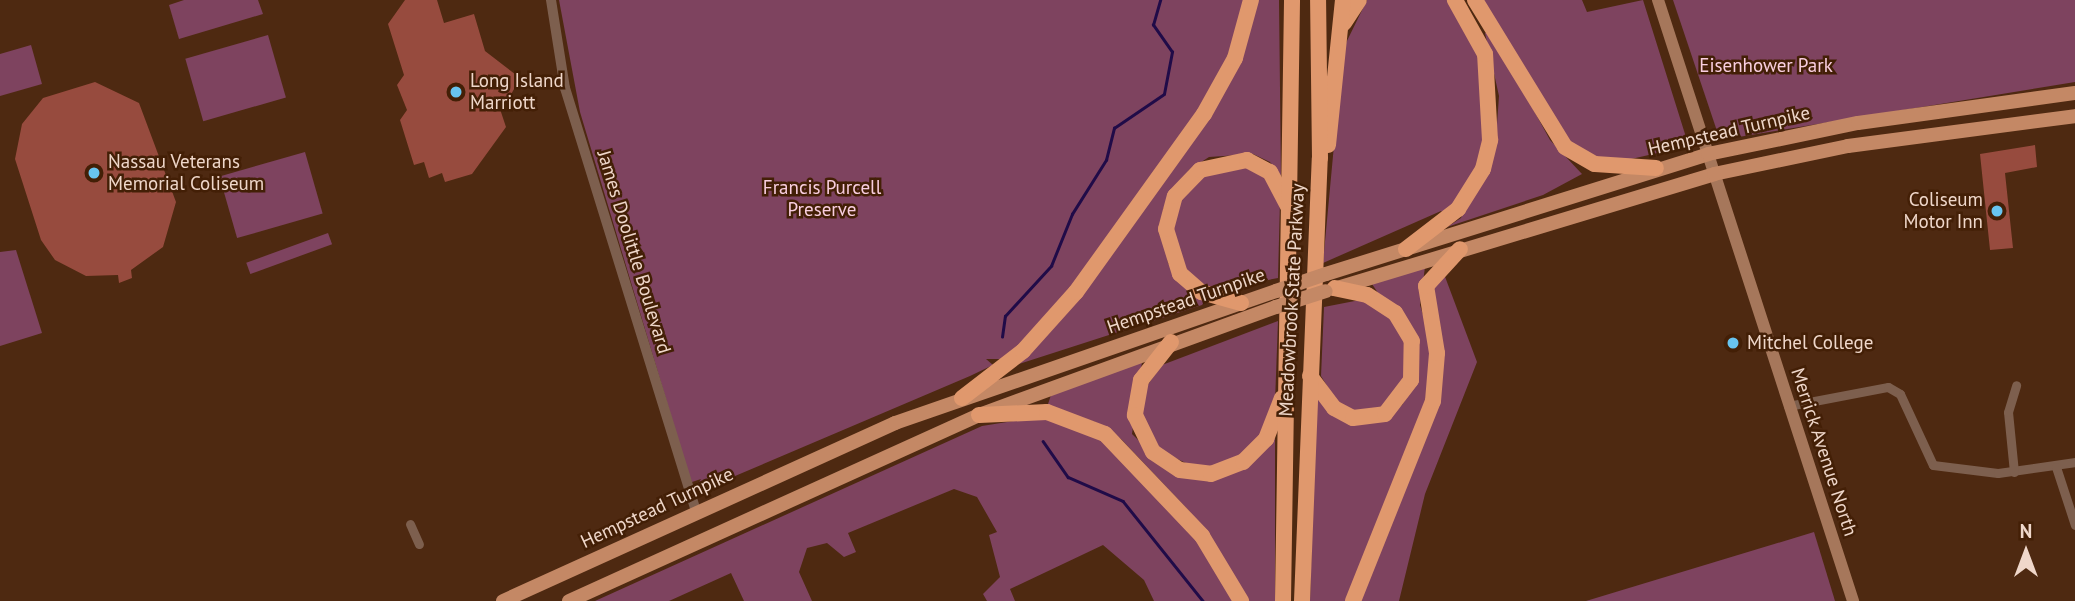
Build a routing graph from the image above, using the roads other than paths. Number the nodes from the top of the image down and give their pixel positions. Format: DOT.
graph roads {
  1 [pos="551,0"];
  2 [pos="1251,0"];
  3 [pos="1292,0"];
  4 [pos="1318,0"];
  5 [pos="1343,0"];
  6 [pos="1359,0"];
  7 [pos="1455,0"];
  8 [pos="1475,0"];
  9 [pos="1658,0"];
  10 [pos="1342,28"];
  11 [pos="2075,93"];
  12 [pos="2075,116"];
  13 [pos="1707,154"];
  14 [pos="1657,168"];
  15 [pos="1714,174"];
  16 [pos="1292,214"];
  17 [pos="1406,249"];
  18 [pos="1460,250"];
  19 [pos="1315,255"];
  20 [pos="1330,290"];
  21 [pos="1241,303"];
  22 [pos="1171,342"];
  23 [pos="1310,376"];
  24 [pos="1287,382"];
  25 [pos="2016,385"];
  26 [pos="962,398"];
  27 [pos="1788,405"];
  28 [pos="979,415"];
  29 [pos="2075,462"];
  30 [pos="2056,467"];
  31 [pos="2014,472"];
  32 [pos="696,512"];
  33 [pos="410,524"];
  34 [pos="2075,525"];
  35 [pos="419,544"];
  36 [pos="503,601"];
  37 [pos="569,601"];
  38 [pos="1241,601"];
  39 [pos="1283,601"];
  40 [pos="1302,601"];
  41 [pos="1353,601"];
  42 [pos="1850,601"];
  1 -- 32 [label="street, James Doolittle Boulevard"];
  2 -- 26 [label="highway"];
  3 -- 16 [label="highway, Meadowbrook State Parkway"];
  4 -- 19 [label="highway, Meadowbrook State Parkway"];
  5 -- 10 [label="highway"];
  6 -- 10 [label="highway"];
  7 -- 17 [label="highway"];
  8 -- 14 [label="highway"];
  9 -- 13 [label="main road, Merrick Avenue North"];
  10 -- 19 [label="highway"];
  11 -- 13 [label="main road, Hempstead Turnpike"];
  12 -- 15 [label="main road, Hempstead Turnpike"];
  13 -- 14 [label="main road, Hempstead Turnpike"];
  13 -- 15 [label="main road, Merrick Avenue North"];
  14 -- 17 [label="main road, Hempstead Turnpike"];
  15 -- 18 [label="main road, Hempstead Turnpike"];
  15 -- 27 [label="main road, Merrick Avenue North"];
  16 -- 21 [label="highway"];
  16 -- 24 [label="highway, Meadowbrook State Parkway"];
  17 -- 21 [label="main road, Hempstead Turnpike, bridge"];
  18 -- 20 [label="main road, Hempstead Turnpike"];
  18 -- 41 [label="highway"];
  19 -- 23 [label="highway, Meadowbrook State Parkway"];
  20 -- 22 [label="main road, Hempstead Turnpike, bridge"];
  20 -- 23 [label="highway"];
  21 -- 26 [label="main road, Hempstead Turnpike"];
  22 -- 24 [label="highway"];
  22 -- 28 [label="main road, Hempstead Turnpike"];
  23 -- 40 [label="highway, Meadowbrook State Parkway"];
  24 -- 39 [label="highway, Meadowbrook State Parkway"];
  25 -- 31 [label="street"];
  26 -- 32 [label="main road, Hempstead Turnpike"];
  27 -- 31 [label="street"];
  27 -- 42 [label="main road, Merrick Avenue North"];
  28 -- 37 [label="main road, Hempstead Turnpike"];
  28 -- 38 [label="highway"];
  29 -- 30 [label="street"];
  30 -- 31 [label="street"];
  30 -- 34 [label="street"];
  32 -- 36 [label="main road, Hempstead Turnpike"];
  33 -- 35 [label="street"];
}
